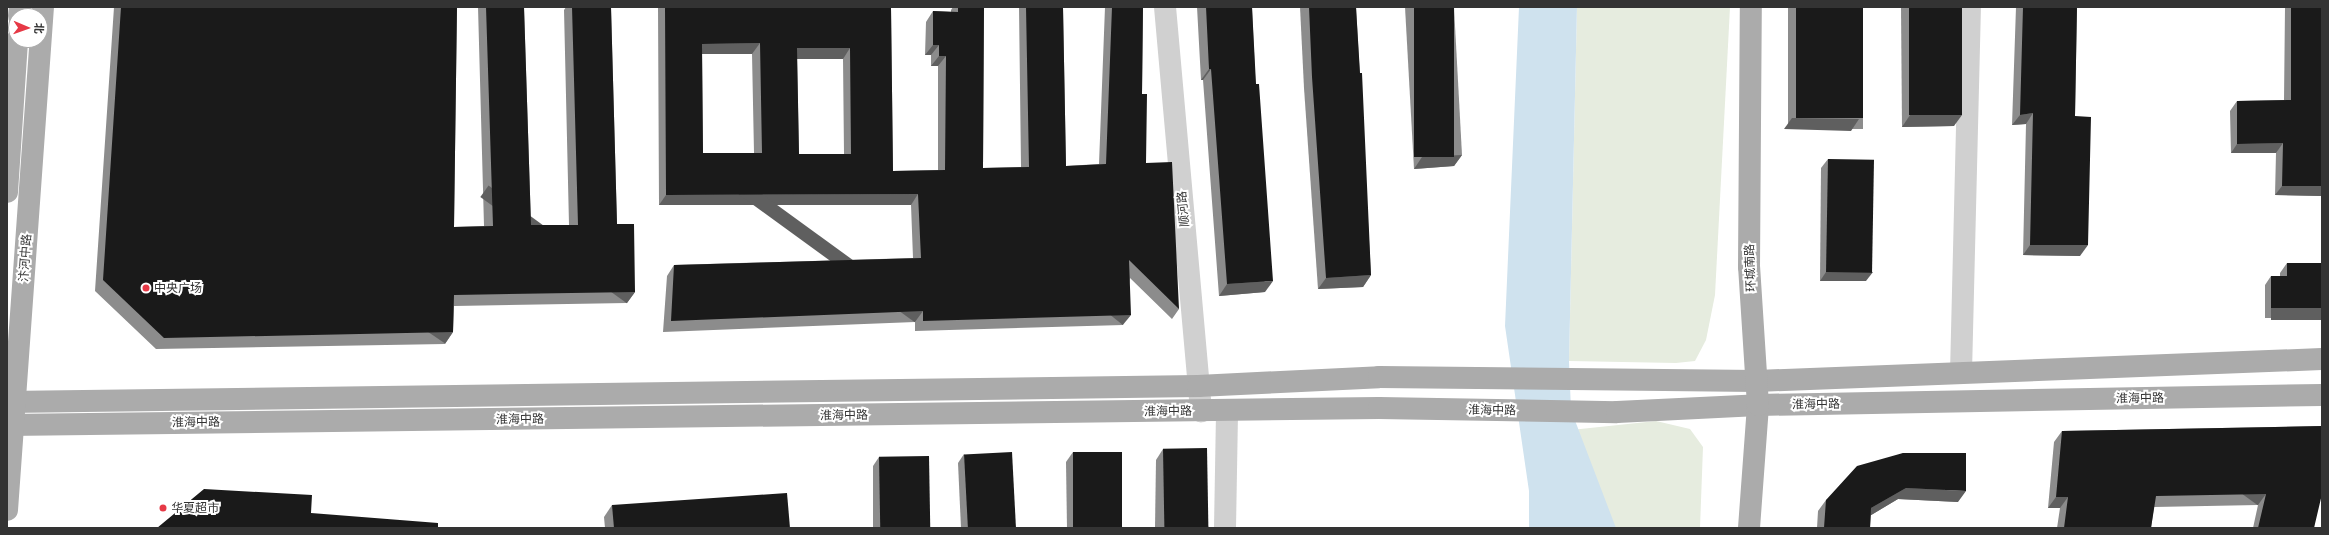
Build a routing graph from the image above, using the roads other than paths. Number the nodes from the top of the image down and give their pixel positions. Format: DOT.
graph roads {
  1 [pos="43,7"];
  2 [pos="1165,7"];
  3 [pos="1751,7"];
  4 [pos="1970,7"];
  5 [pos="16,48"];
  6 [pos="7,192"];
  7 [pos="2322,359"];
  8 [pos="1961,373"];
  9 [pos="1757,381"];
  10 [pos="1198,386"];
  11 [pos="2322,395"];
  12 [pos="11,402"];
  13 [pos="1758,405"];
  14 [pos="1227,410"];
  15 [pos="1201,411"];
  16 [pos="10,425"];
  17 [pos="7,510"];
  18 [pos="1224,528"];
  19 [pos="1749,528"];
  1 -- 12 [label="main road, 汴河中路"];
  2 -- 10 [label="street, 顺河路"];
  3 -- 9 [label="main road, 环城南路"];
  4 -- 8 [label="street"];
  5 -- 6 [label="main road"];
  7 -- 8 [label="main road, 淮海中路"];
  8 -- 9 [label="main road, 淮海中路"];
  9 -- 10 [label="main road, 淮海中路"];
  9 -- 13 [label="main road, 环城南路"];
  10 -- 12 [label="main road, 淮海中路"];
  10 -- 15 [label="street, 顺河路"];
  11 -- 13 [label="main road, 淮海中路"];
  12 -- 16 [label="main road, 汴河中路"];
  13 -- 14 [label="main road, 淮海中路"];
  13 -- 19 [label="main road, 环城南路"];
  14 -- 15 [label="main road, 淮海中路"];
  14 -- 18 [label="street"];
  15 -- 16 [label="main road, 淮海中路"];
  16 -- 17 [label="main road, 汴河中路"];
}
